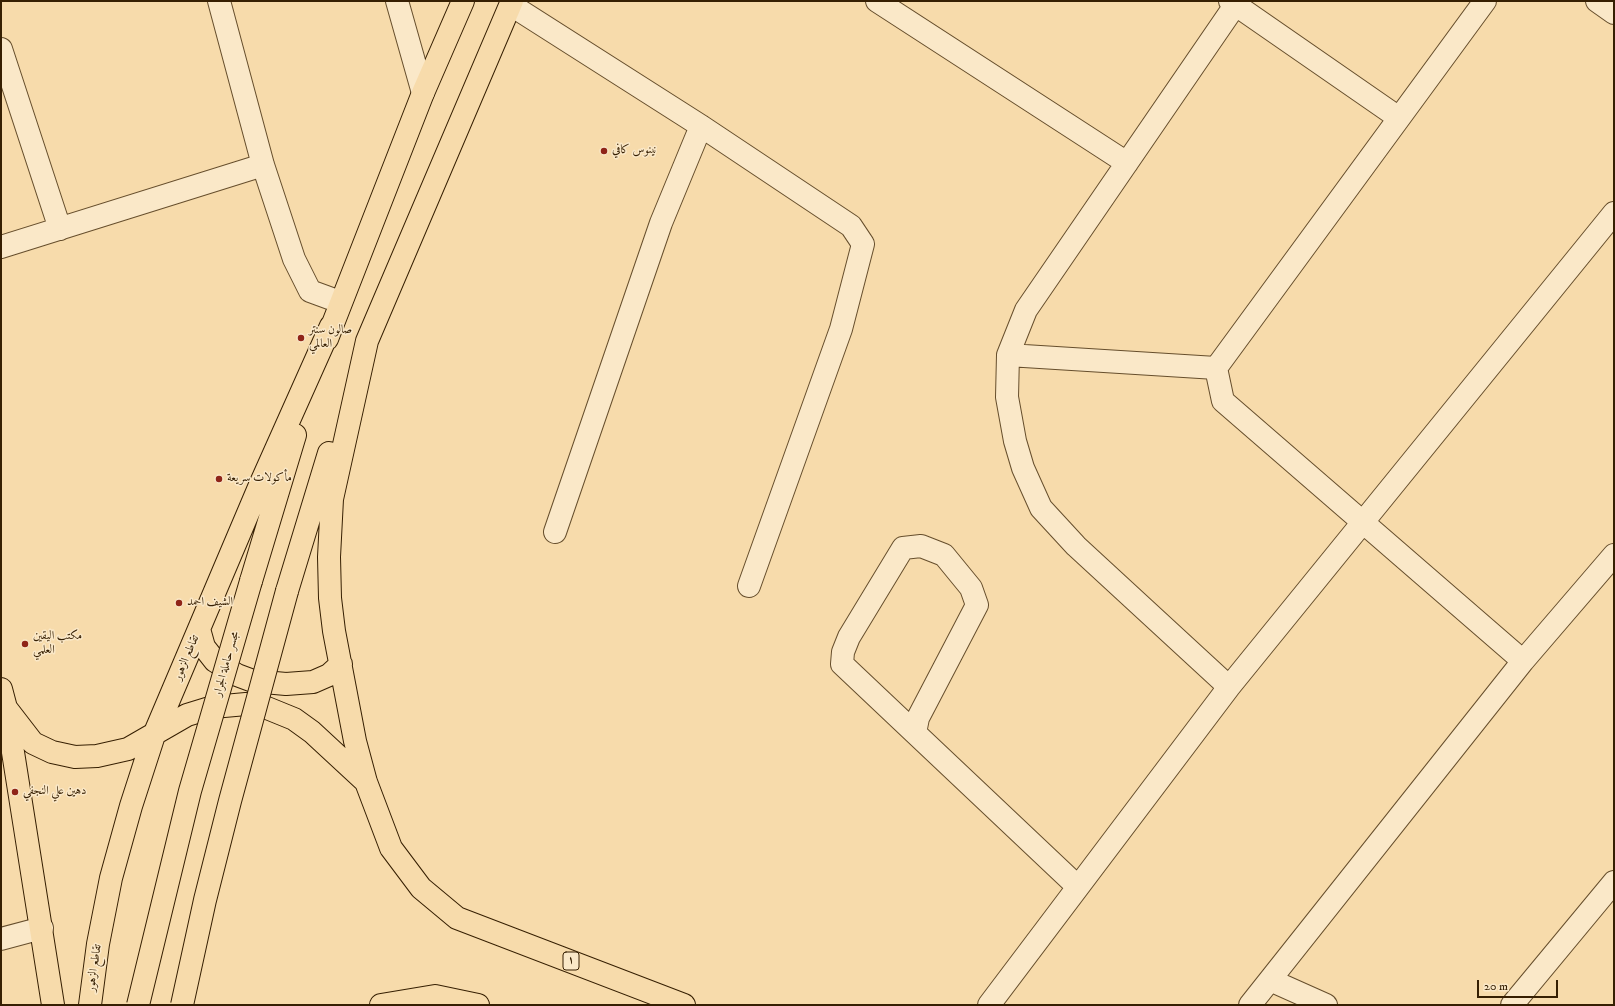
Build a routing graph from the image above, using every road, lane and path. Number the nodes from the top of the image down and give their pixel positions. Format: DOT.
graph roads {
  1 [pos="219,1"];
  2 [pos="397,1"];
  3 [pos="463,1"];
  4 [pos="877,1"];
  5 [pos="1485,1"];
  6 [pos="1597,1"];
  7 [pos="1235,2"];
  8 [pos="512,3"];
  9 [pos="1614,13"];
  10 [pos="1,49"];
  11 [pos="423,94"];
  12 [pos="1399,118"];
  13 [pos="701,126"];
  14 [pos="1127,162"];
  15 [pos="263,165"];
  16 [pos="1614,213"];
  17 [pos="60,229"];
  18 [pos="1,247"];
  19 [pos="340,302"];
  20 [pos="331,326"];
  21 [pos="367,341"];
  22 [pos="1008,355"];
  23 [pos="1216,368"];
  24 [pos="1362,523"];
  25 [pos="555,532"];
  26 [pos="1614,555"];
  27 [pos="749,586"];
  28 [pos="199,629"];
  29 [pos="1523,661"];
  30 [pos="341,664"];
  31 [pos="1229,687"];
  32 [pos="4,698"];
  33 [pos="915,733"];
  34 [pos="154,735"];
  35 [pos="366,782"];
  36 [pos="1614,882"];
  37 [pos="1078,887"];
  38 [pos="42,928"];
  39 [pos="1,939"];
  40 [pos="1270,980"];
  41 [pos="53,1005"];
  42 [pos="90,1005"];
  43 [pos="138,1005"];
  44 [pos="182,1005"];
  45 [pos="381,1005"];
  46 [pos="478,1005"];
  47 [pos="684,1005"];
  48 [pos="989,1005"];
  49 [pos="1250,1005"];
  50 [pos="1326,1005"];
  51 [pos="1512,1005"];
  1 -- 15 [label="street"];
  2 -- 11 [label="street"];
  3 -- 11 [label="main road"];
  4 -- 14 [label="street"];
  5 -- 12 [label="street"];
  6 -- 9 [label="street"];
  7 -- 12 [label="street"];
  7 -- 14 [label="street"];
  8 -- 13 [label="street"];
  8 -- 21 [label="main road"];
  10 -- 17 [label="street"];
  11 -- 19 [label="main road"];
  12 -- 23 [label="street"];
  13 -- 25 [label="street"];
  13 -- 27 [label="street"];
  14 -- 22 [label="street"];
  15 -- 17 [label="street"];
  15 -- 19 [label="street"];
  16 -- 24 [label="street"];
  17 -- 18 [label="street"];
  19 -- 20 [label="main road"];
  20 -- 28 [label="main road, تقاطع الزهور"];
  20 -- 43 [label="main road, مجسر حاملة الجرار, bridge"];
  21 -- 30 [label="main road"];
  21 -- 44 [label="main road, bridge"];
  22 -- 23 [label="street"];
  22 -- 31 [label="street"];
  23 -- 24 [label="street"];
  24 -- 29 [label="street"];
  24 -- 31 [label="street"];
  26 -- 29 [label="street"];
  28 -- 30 [label="main road"];
  28 -- 34 [label="main road, تقاطع الزهور"];
  29 -- 40 [label="street"];
  30 -- 35 [label="main road"];
  31 -- 37 [label="street"];
  32 -- 34 [label="main road"];
  32 -- 38 [label="main road"];
  33 -- 33 [label="street"];
  33 -- 37 [label="street"];
  34 -- 35 [label="main road"];
  34 -- 42 [label="main road, تقاطع الزهور"];
  35 -- 47 [label="main road, ١"];
  36 -- 51 [label="street"];
  37 -- 48 [label="street"];
  38 -- 39 [label="street"];
  38 -- 41 [label="main road"];
  40 -- 49 [label="street"];
  40 -- 50 [label="street"];
  45 -- 46 [label="main road"];
}
